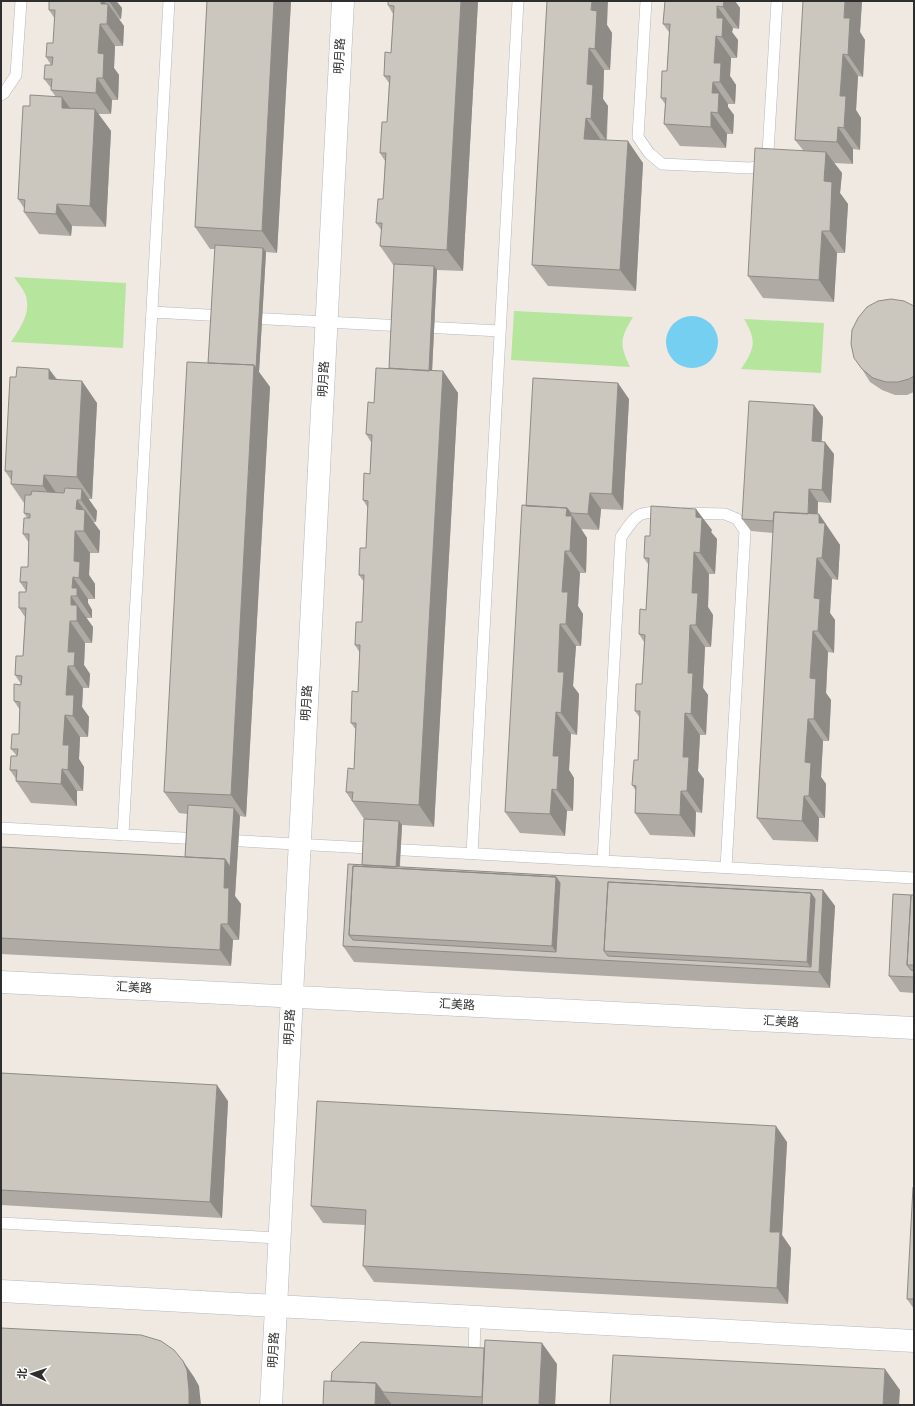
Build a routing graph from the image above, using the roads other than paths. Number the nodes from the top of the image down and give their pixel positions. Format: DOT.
graph roads {
  1 [pos="20,1"];
  2 [pos="169,1"];
  3 [pos="343,1"];
  4 [pos="518,1"];
  5 [pos="646,1"];
  6 [pos="777,1"];
  7 [pos="1,95"];
  8 [pos="152,312"];
  9 [pos="326,322"];
  10 [pos="500,331"];
  11 [pos="1,828"];
  12 [pos="123,835"];
  13 [pos="300,844"];
  14 [pos="472,854"];
  15 [pos="603,861"];
  16 [pos="726,868"];
  17 [pos="914,878"];
  18 [pos="1,982"];
  19 [pos="292,996"];
  20 [pos="914,1028"];
  21 [pos="1,1223"];
  22 [pos="279,1238"];
  23 [pos="1,1291"];
  24 [pos="276,1306"];
  25 [pos="475,1317"];
  26 [pos="914,1341"];
  27 [pos="474,1356"];
  28 [pos="271,1405"];
  1 -- 7 [label="lane"];
  2 -- 8 [label="lane"];
  3 -- 9 [label="street, 明月路"];
  4 -- 10 [label="lane"];
  5 -- 6 [label="lane"];
  8 -- 9 [label="lane"];
  8 -- 12 [label="lane"];
  9 -- 10 [label="lane"];
  9 -- 13 [label="street, 明月路"];
  10 -- 14 [label="lane"];
  11 -- 12 [label="lane"];
  12 -- 13 [label="lane"];
  13 -- 14 [label="lane"];
  13 -- 19 [label="street, 明月路"];
  14 -- 15 [label="lane"];
  15 -- 16 [label="lane"];
  15 -- 16 [label="lane"];
  16 -- 17 [label="lane"];
  18 -- 19 [label="street, 汇美路"];
  19 -- 20 [label="street, 汇美路"];
  19 -- 22 [label="street, 明月路"];
  21 -- 22 [label="lane"];
  22 -- 24 [label="street, 明月路"];
  23 -- 24 [label="street"];
  24 -- 25 [label="street"];
  24 -- 28 [label="street, 明月路"];
  25 -- 26 [label="street"];
  25 -- 27 [label="lane"];
}
